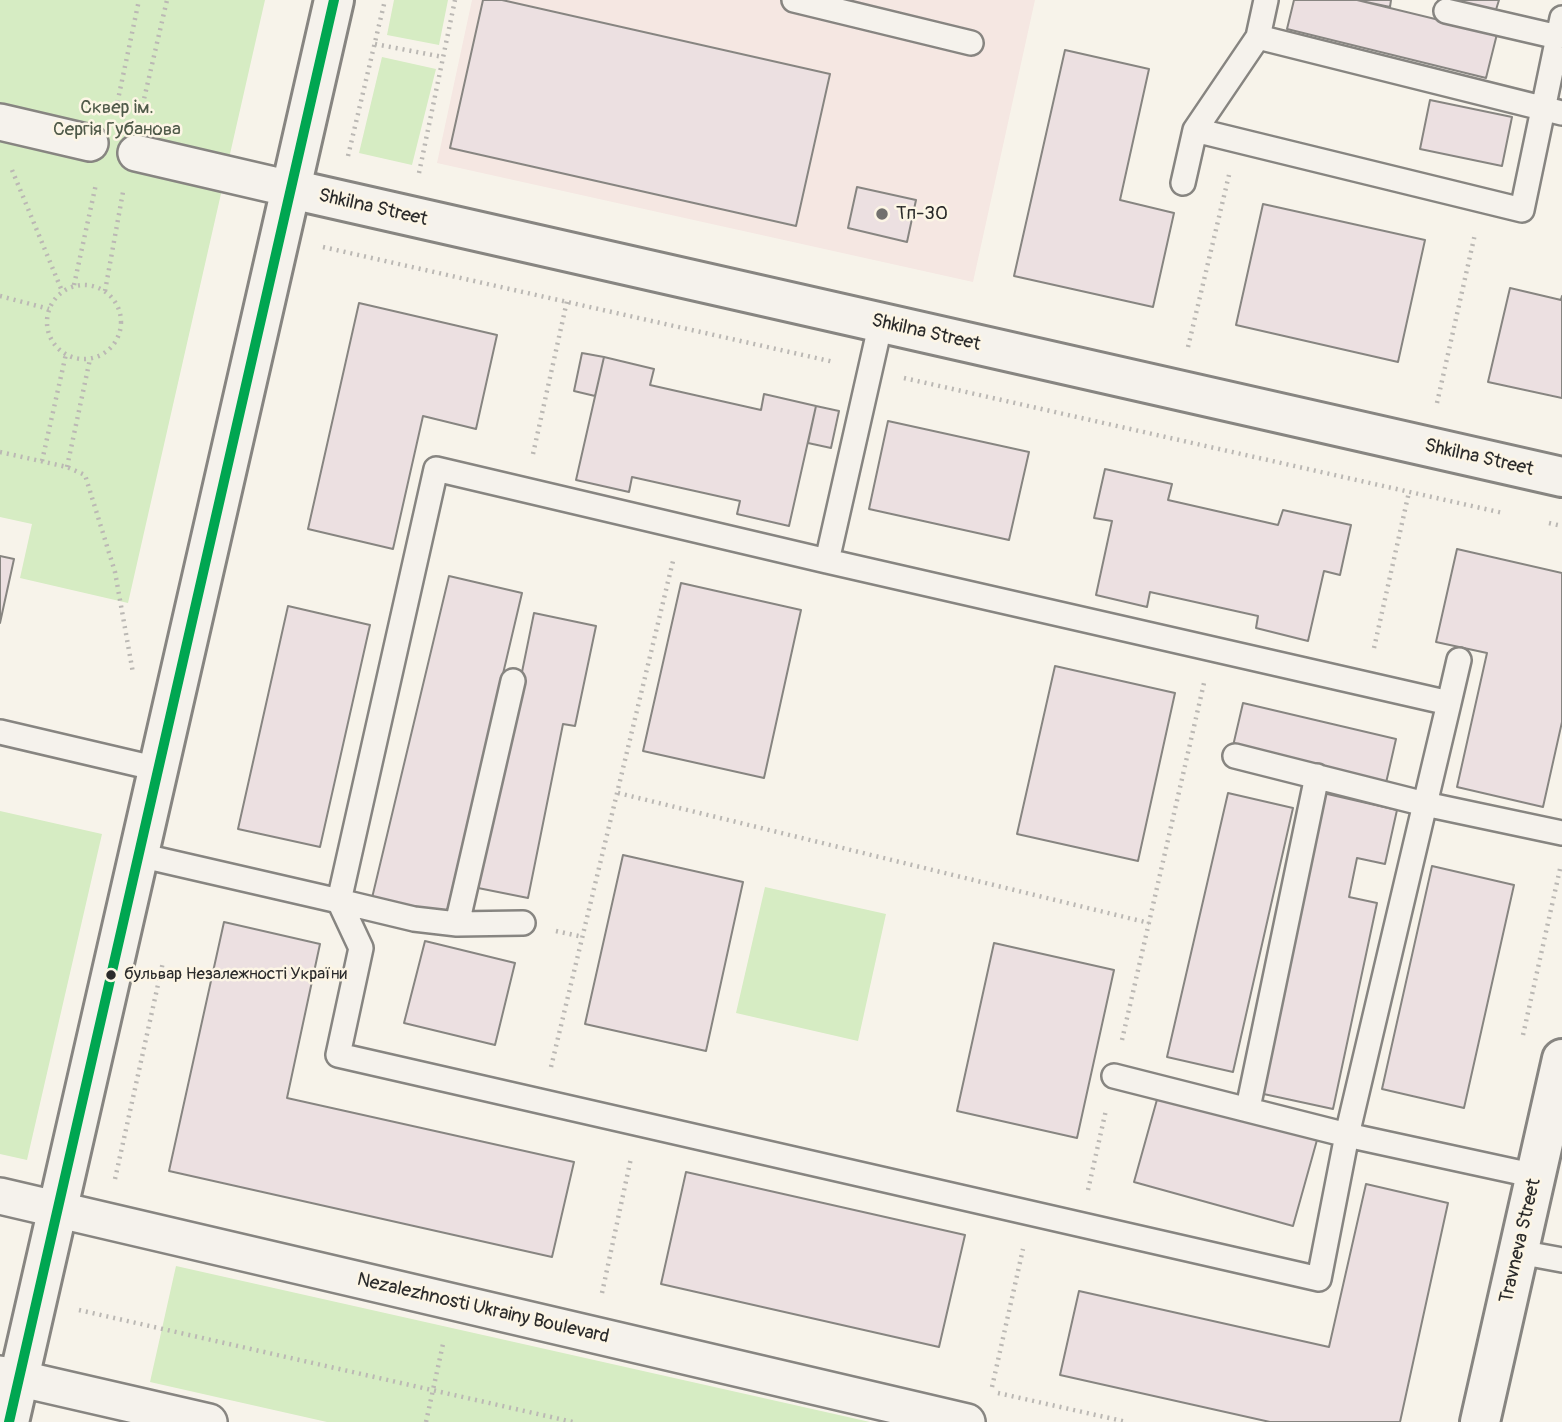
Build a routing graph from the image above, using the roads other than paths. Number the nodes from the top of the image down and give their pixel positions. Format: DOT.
graph roads {
  1 [pos="334,0"];
  2 [pos="794,0"];
  3 [pos="1266,0"];
  4 [pos="1446,11"];
  5 [pos="1560,28"];
  6 [pos="1258,37"];
  7 [pos="971,43"];
  8 [pos="1553,111"];
  9 [pos="0,122"];
  10 [pos="1195,130"];
  11 [pos="94,157"];
  12 [pos="130,168"];
  13 [pos="1183,183"];
  14 [pos="290,188"];
  15 [pos="881,323"];
  16 [pos="1562,477"];
  17 [pos="828,561"];
  18 [pos="1459,660"];
  19 [pos="513,681"];
  20 [pos="1449,703"];
  21 [pos="0,732"];
  22 [pos="1234,756"];
  23 [pos="158,769"];
  24 [pos="1317,776"];
  25 [pos="1425,804"];
  26 [pos="1562,833"];
  27 [pos="139,855"];
  28 [pos="338,901"];
  29 [pos="523,923"];
  30 [pos="457,924"];
  31 [pos="1562,1059"];
  32 [pos="1114,1076"];
  33 [pos="1248,1108"];
  34 [pos="1347,1135"];
  35 [pos="1536,1176"];
  36 [pos="0,1196"];
  37 [pos="58,1209"];
  38 [pos="1519,1252"];
  39 [pos="1562,1260"];
  40 [pos="10,1377"];
  41 [pos="9,1422"];
  42 [pos="209,1422"];
  43 [pos="967,1422"];
  44 [pos="1480,1422"];
  1 -- 14 [label="street"];
  2 -- 7 [label="lane"];
  3 -- 6 [label="lane"];
  4 -- 5 [label="lane"];
  5 -- 8 [label="lane"];
  6 -- 8 [label="lane"];
  6 -- 10 [label="lane"];
  8 -- 10 [label="lane"];
  9 -- 11 [label="street"];
  10 -- 13 [label="lane"];
  12 -- 14 [label="street"];
  14 -- 15 [label="street, Shkilna Street"];
  14 -- 23 [label="street"];
  15 -- 16 [label="street, Shkilna Street"];
  15 -- 17 [label="lane"];
  17 -- 20 [label="lane"];
  17 -- 28 [label="lane"];
  18 -- 20 [label="lane"];
  19 -- 30 [label="lane"];
  20 -- 25 [label="lane"];
  21 -- 23 [label="lane"];
  22 -- 24 [label="lane"];
  23 -- 27 [label="street"];
  24 -- 25 [label="lane"];
  24 -- 33 [label="lane"];
  25 -- 26 [label="lane"];
  25 -- 34 [label="lane"];
  27 -- 28 [label="lane"];
  27 -- 37 [label="street"];
  28 -- 30 [label="lane"];
  28 -- 34 [label="lane"];
  29 -- 30 [label="lane"];
  31 -- 35 [label="street, Travneva Street"];
  32 -- 33 [label="lane"];
  33 -- 34 [label="lane"];
  34 -- 35 [label="lane"];
  35 -- 38 [label="street, Travneva Street"];
  36 -- 37 [label="street, Nezalezhnosti Ukrainy Boulevard"];
  37 -- 40 [label="street"];
  37 -- 43 [label="street, Nezalezhnosti Ukrainy Boulevard"];
  38 -- 39 [label="lane"];
  38 -- 44 [label="street, Travneva Street"];
  40 -- 41 [label="street"];
  40 -- 42 [label="street"];
}
